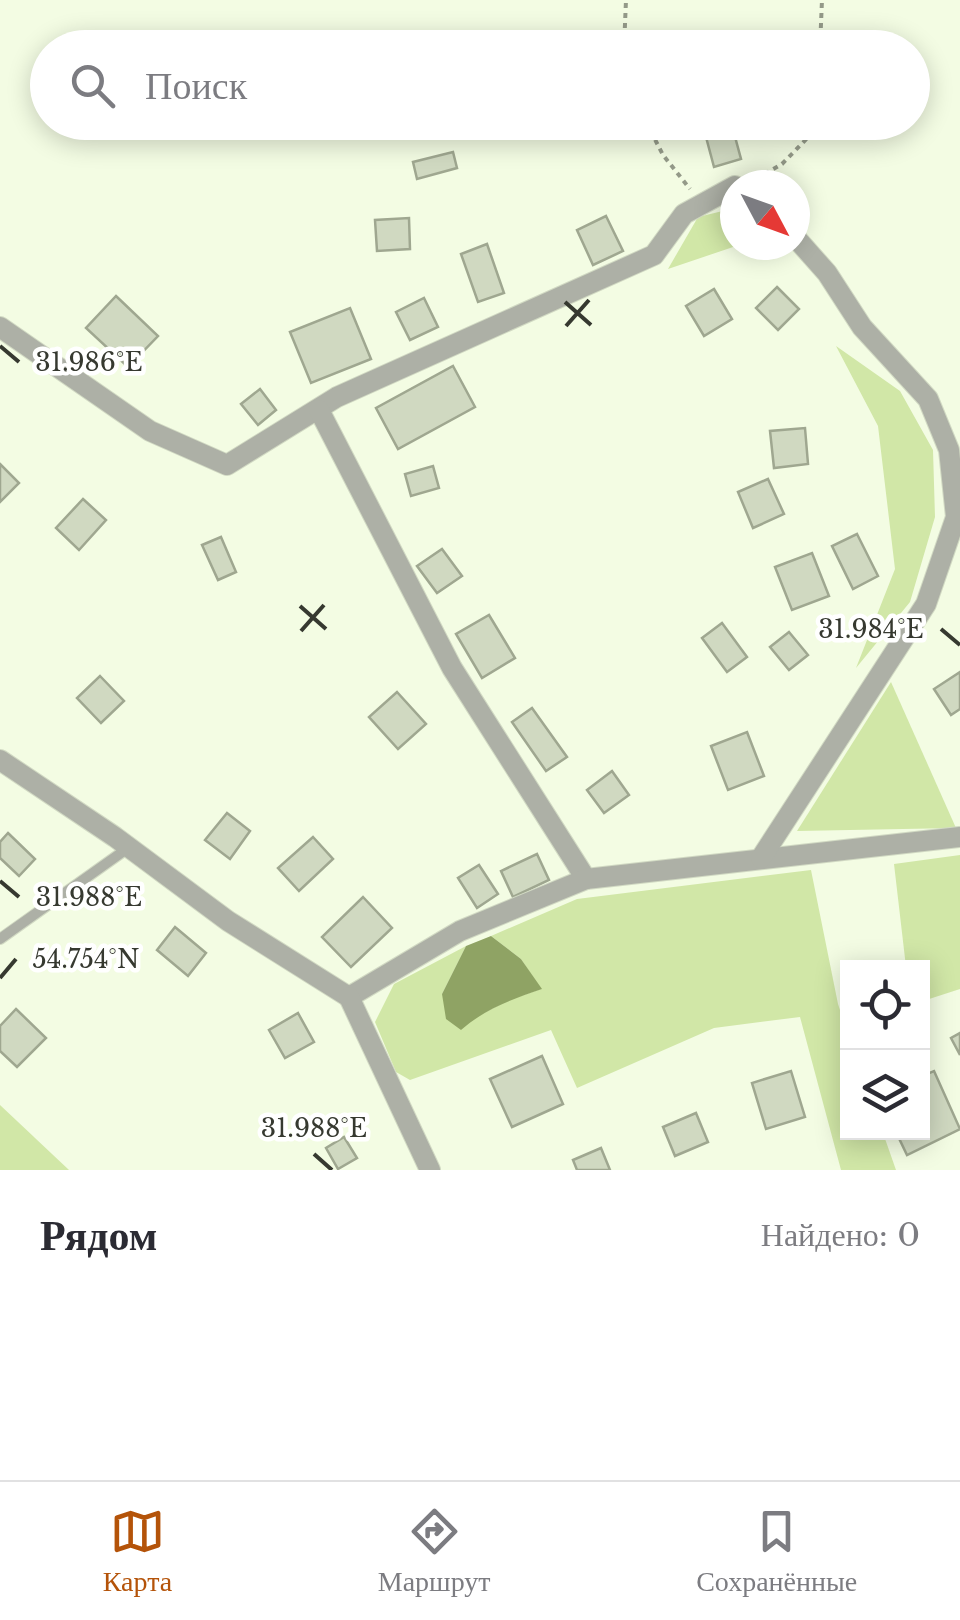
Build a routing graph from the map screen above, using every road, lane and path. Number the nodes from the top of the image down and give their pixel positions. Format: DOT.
graph roads {
  1 [pos="626,0"];
  2 [pos="822,0"];
  3 [pos="625,30"];
  4 [pos="821,30"];
  5 [pos="655,140"];
  6 [pos="805,140"];
  7 [pos="769,170"];
  8 [pos="720,195"];
  9 [pos="702,205"];
  10 [pos="810,254"];
  11 [pos="0,326"];
  12 [pos="319,410"];
  13 [pos="0,760"];
  14 [pos="960,837"];
  15 [pos="129,848"];
  16 [pos="761,858"];
  17 [pos="586,879"];
  18 [pos="0,939"];
  19 [pos="349,996"];
  20 [pos="430,1170"];
  1 -- 3 [label="path"];
  2 -- 4 [label="path"];
  5 -- 9 [label="path"];
  6 -- 7 [label="path"];
  8 -- 9 [label="street"];
  9 -- 12 [label="street"];
  10 -- 16 [label="street"];
  11 -- 12 [label="street"];
  12 -- 17 [label="street"];
  13 -- 15 [label="street"];
  14 -- 16 [label="street"];
  15 -- 18 [label="lane"];
  15 -- 19 [label="street"];
  16 -- 17 [label="street"];
  17 -- 19 [label="street"];
  19 -- 20 [label="street"];
}
